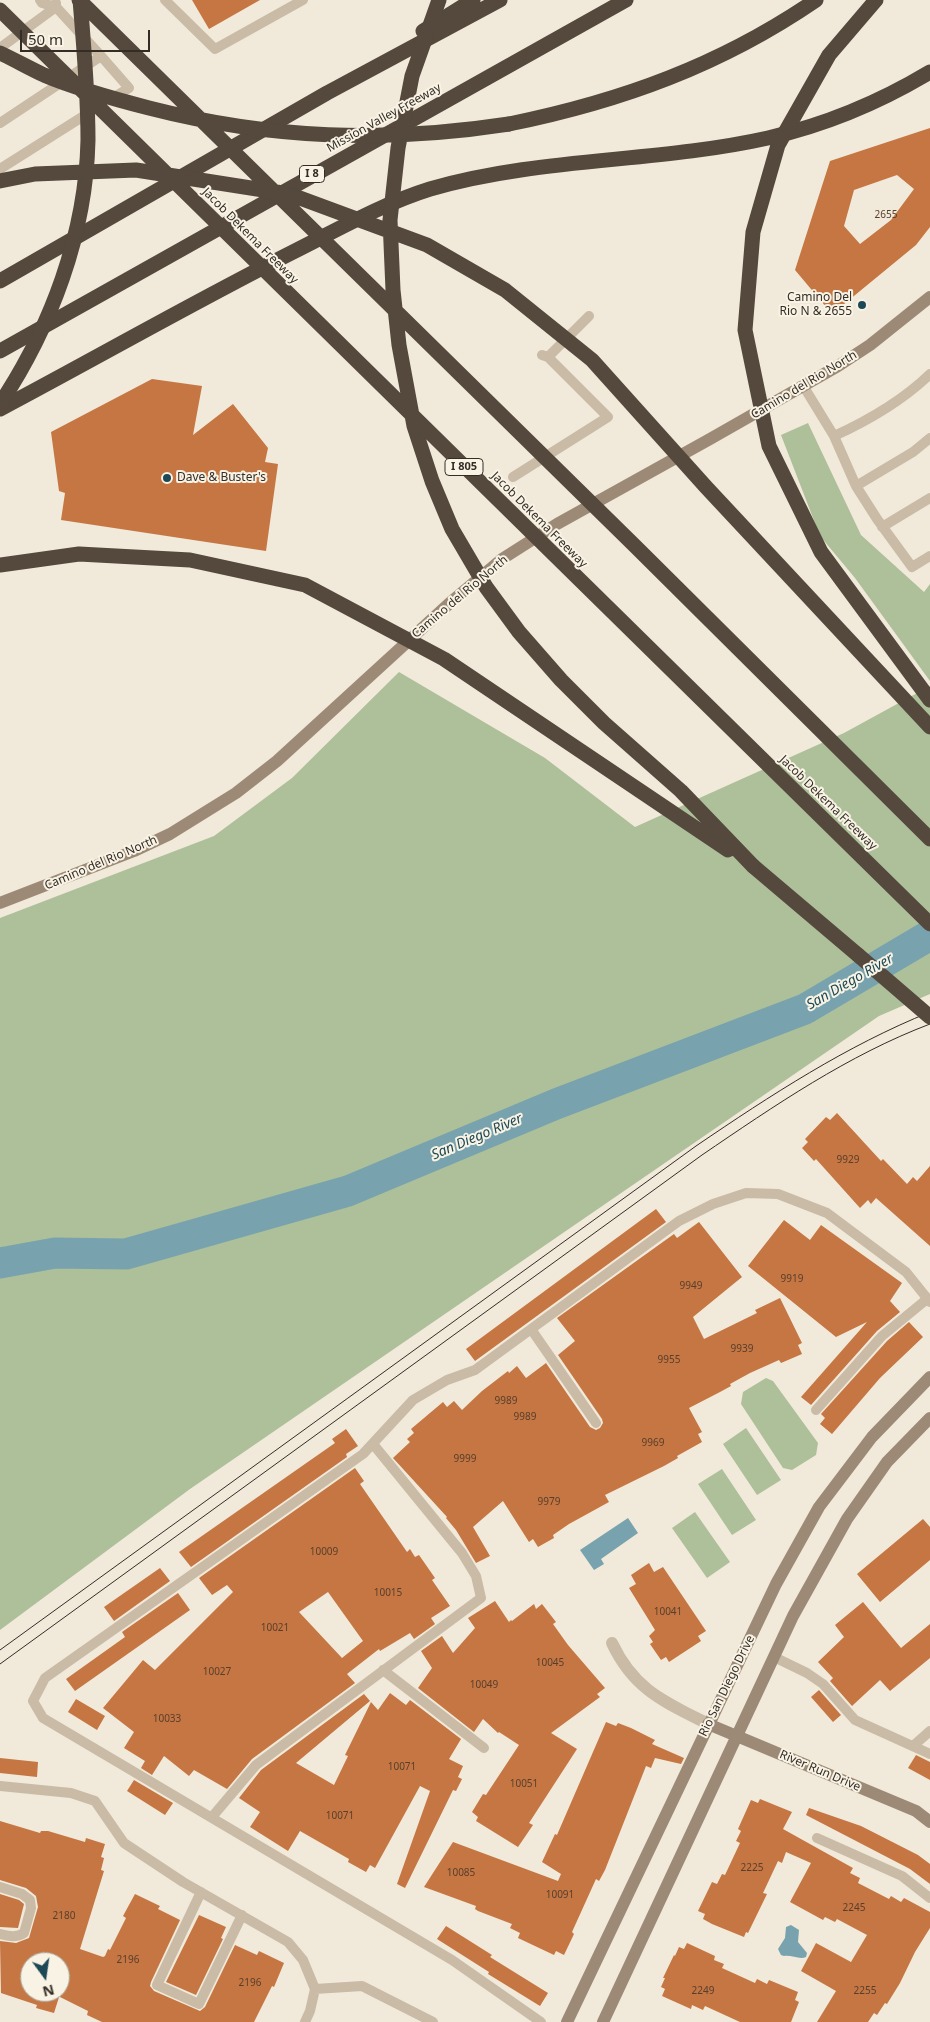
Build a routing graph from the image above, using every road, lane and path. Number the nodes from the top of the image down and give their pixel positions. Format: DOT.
graph roads {
  1 [pos="40,0"];
  2 [pos="79,0"];
  3 [pos="165,0"];
  4 [pos="303,0"];
  5 [pos="439,0"];
  6 [pos="473,0"];
  7 [pos="500,0"];
  8 [pos="626,0"];
  9 [pos="816,0"];
  10 [pos="876,0"];
  11 [pos="56,3"];
  12 [pos="0,10"];
  13 [pos="0,48"];
  14 [pos="0,53"];
  15 [pos="100,56"];
  16 [pos="930,72"];
  17 [pos="326,93"];
  18 [pos="0,123"];
  19 [pos="0,169"];
  20 [pos="0,181"];
  21 [pos="0,281"];
  22 [pos="930,297"];
  23 [pos="589,316"];
  24 [pos="0,351"];
  25 [pos="930,374"];
  26 [pos="804,387"];
  27 [pos="0,404"];
  28 [pos="0,409"];
  29 [pos="834,436"];
  30 [pos="930,438"];
  31 [pos="513,477"];
  32 [pos="856,486"];
  33 [pos="930,498"];
  34 [pos="882,527"];
  35 [pos="930,556"];
  36 [pos="0,564"];
  37 [pos="930,700"];
  38 [pos="930,728"];
  39 [pos="930,840"];
  40 [pos="753,866"];
  41 [pos="0,903"];
  42 [pos="930,924"];
  43 [pos="930,1017"];
  44 [pos="929,1300"];
  45 [pos="531,1329"];
  46 [pos="930,1377"];
  47 [pos="816,1410"];
  48 [pos="930,1418"];
  49 [pos="596,1423"];
  50 [pos="373,1444"];
  51 [pos="612,1643"];
  52 [pos="774,1657"];
  53 [pos="383,1670"];
  54 [pos="708,1724"];
  55 [pos="930,1731"];
  56 [pos="737,1735"];
  57 [pos="913,1746"];
  58 [pos="484,1748"];
  59 [pos="930,1754"];
  60 [pos="0,1786"];
  61 [pos="212,1817"];
  62 [pos="930,1822"];
  63 [pos="817,1838"];
  64 [pos="0,1887"];
  65 [pos="202,1892"];
  66 [pos="930,1898"];
  67 [pos="242,1915"];
  68 [pos="0,1934"];
  69 [pos="315,1989"];
  70 [pos="430,2021"];
  71 [pos="305,2022"];
  72 [pos="541,2022"];
  73 [pos="567,2022"];
  74 [pos="602,2022"];
  1 -- 11 [label="lane"];
  2 -- 27 [label="highway, bridge"];
  2 -- 39 [label="highway, bridge"];
  3 -- 4 [label="lane"];
  5 -- 40 [label="highway, bridge"];
  6 -- 17 [label="highway"];
  7 -- 17 [label="highway"];
  8 -- 24 [label="highway, Mission Valley Freeway / I 8"];
  9 -- 14 [label="highway, bridge"];
  10 -- 37 [label="highway, bridge"];
  11 -- 13 [label="lane"];
  11 -- 15 [label="lane"];
  12 -- 42 [label="highway, Jacob Dekema Freeway / I 805, bridge"];
  15 -- 18 [label="lane"];
  15 -- 19 [label="lane"];
  16 -- 28 [label="highway"];
  17 -- 21 [label="highway"];
  20 -- 38 [label="highway, bridge"];
  22 -- 26 [label="main road, Camino del Rio North"];
  23 -- 31 [label="lane"];
  25 -- 29 [label="lane"];
  26 -- 29 [label="lane"];
  26 -- 41 [label="main road, Camino del Rio North"];
  29 -- 32 [label="lane"];
  30 -- 32 [label="lane"];
  32 -- 34 [label="lane"];
  33 -- 34 [label="lane"];
  34 -- 35 [label="lane"];
  36 -- 40 [label="highway, bridge"];
  40 -- 43 [label="highway, bridge"];
  44 -- 45 [label="lane"];
  44 -- 47 [label="lane"];
  45 -- 49 [label="lane"];
  45 -- 50 [label="lane"];
  46 -- 54 [label="main road, Rio San Diego Drive"];
  48 -- 52 [label="main road"];
  50 -- 53 [label="lane"];
  50 -- 61 [label="lane"];
  51 -- 54 [label="street"];
  52 -- 56 [label="main road"];
  52 -- 57 [label="lane"];
  53 -- 58 [label="lane"];
  53 -- 61 [label="lane"];
  54 -- 56 [label="main road, River Run Drive"];
  54 -- 73 [label="main road, Rio San Diego Drive"];
  55 -- 57 [label="lane"];
  56 -- 62 [label="main road, River Run Drive"];
  56 -- 74 [label="main road"];
  57 -- 59 [label="lane"];
  60 -- 65 [label="lane"];
  61 -- 72 [label="lane"];
  63 -- 66 [label="lane"];
  64 -- 68 [label="lane"];
  65 -- 67 [label="lane"];
  65 -- 67 [label="lane"];
  67 -- 69 [label="lane"];
  69 -- 70 [label="lane"];
  69 -- 71 [label="lane"];
}
